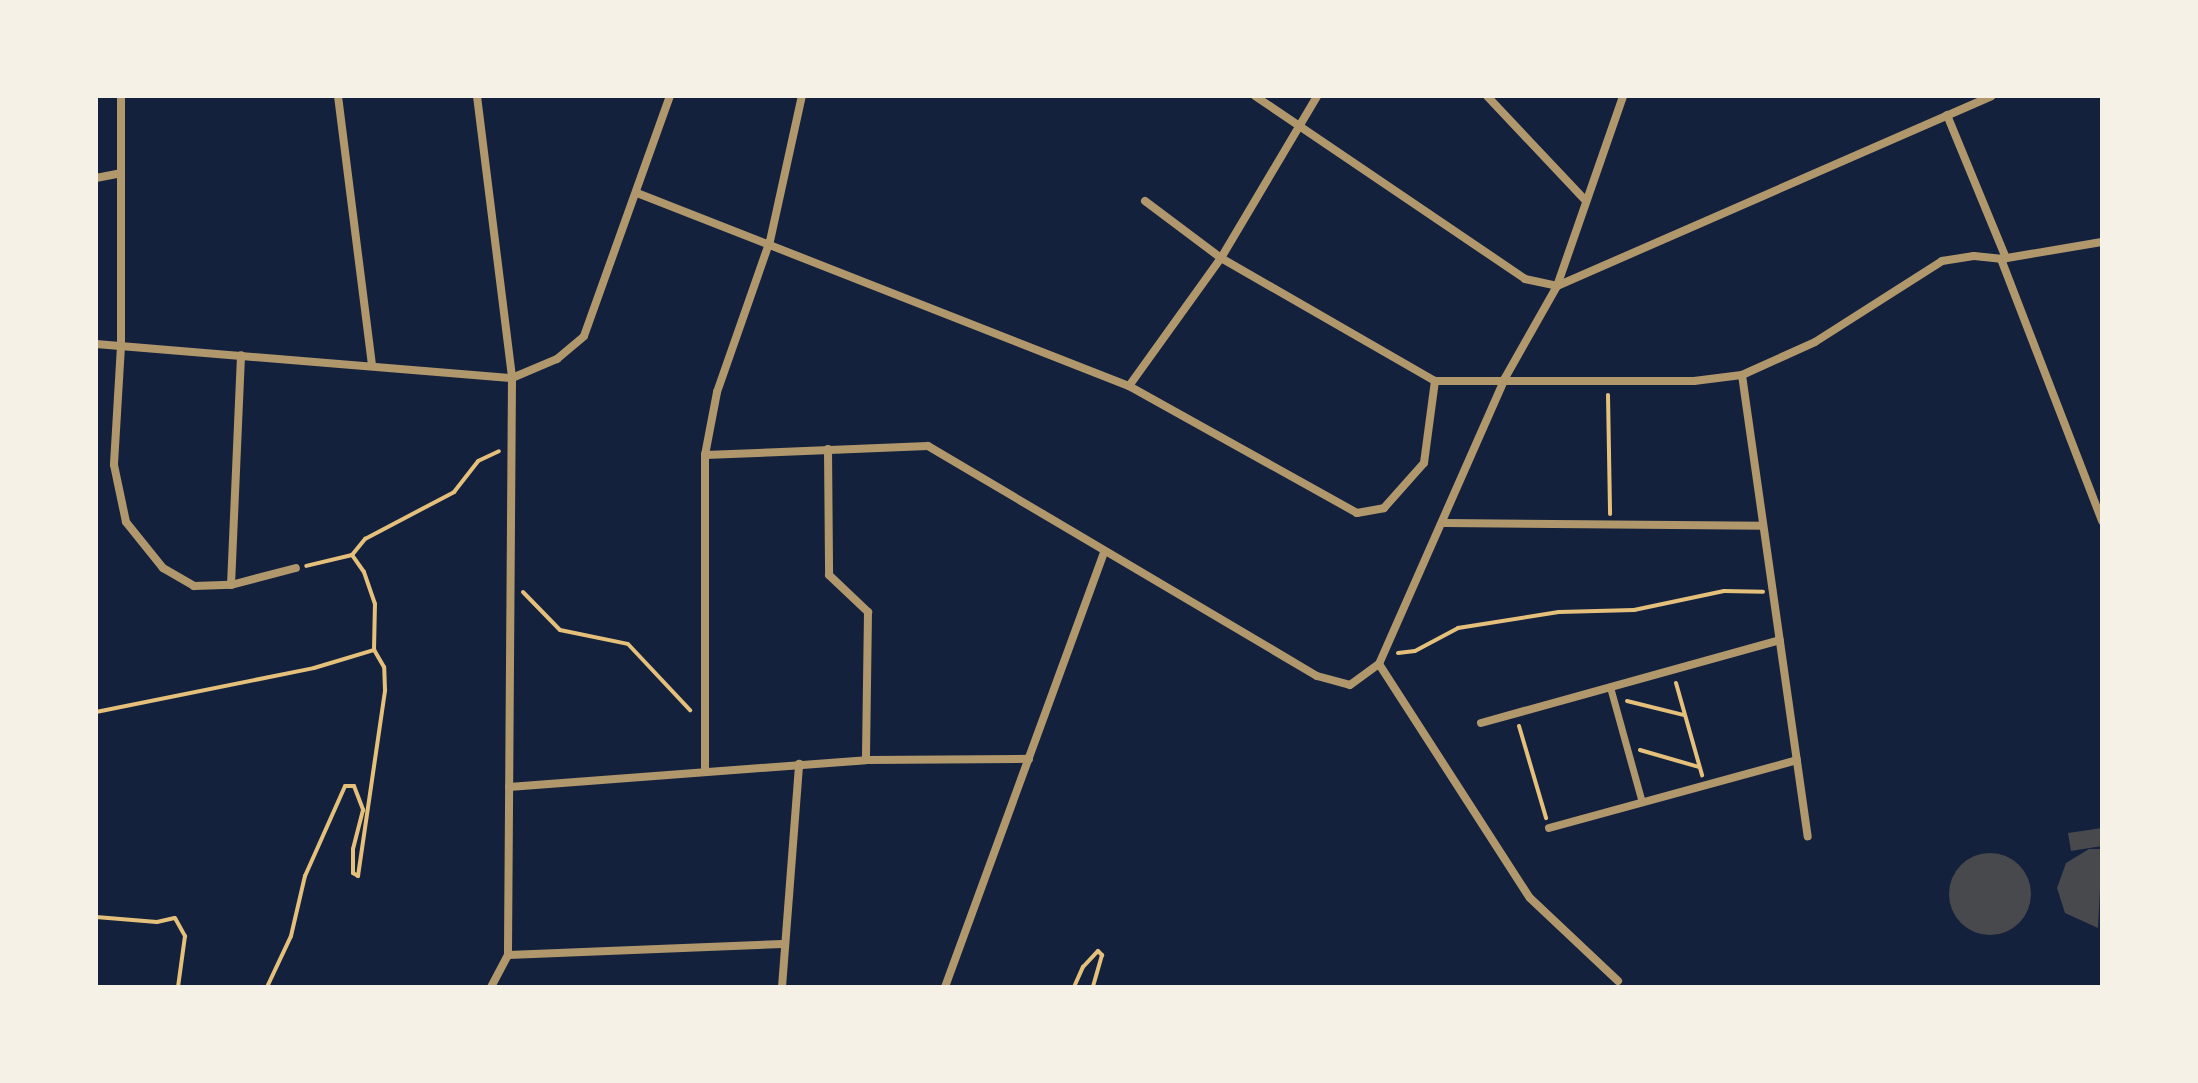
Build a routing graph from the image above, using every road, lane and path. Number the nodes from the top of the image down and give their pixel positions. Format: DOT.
graph roads {
  1 [pos="121,96"];
  2 [pos="338,96"];
  3 [pos="477,96"];
  4 [pos="670,96"];
  5 [pos="802,96"];
  6 [pos="1255,96"];
  7 [pos="1317,96"];
  8 [pos="1487,96"];
  9 [pos="1623,96"];
  10 [pos="1991,96"];
  11 [pos="1947,115"];
  12 [pos="1299,129"];
  13 [pos="121,173"];
  14 [pos="96,178"];
  15 [pos="637,193"];
  16 [pos="1585,200"];
  17 [pos="1145,201"];
  18 [pos="770,241"];
  19 [pos="2102,242"];
  20 [pos="1221,258"];
  21 [pos="2004,259"];
  22 [pos="1557,286"];
  23 [pos="96,344"];
  24 [pos="121,346"];
  25 [pos="241,355"];
  26 [pos="372,364"];
  27 [pos="1742,375"];
  28 [pos="512,378"];
  29 [pos="1505,378"];
  30 [pos="1435,381"];
  31 [pos="1608,382"];
  32 [pos="1129,386"];
  33 [pos="828,449"];
  34 [pos="511,453"];
  35 [pos="705,455"];
  36 [pos="2102,521"];
  37 [pos="1445,523"];
  38 [pos="1610,524"];
  39 [pos="1763,526"];
  40 [pos="1104,553"];
  41 [pos="352,555"];
  42 [pos="296,568"];
  43 [pos="510,578"];
  44 [pos="231,585"];
  45 [pos="1773,592"];
  46 [pos="1780,640"];
  47 [pos="374,650"];
  48 [pos="1384,655"];
  49 [pos="1379,664"];
  50 [pos="1673,670"];
  51 [pos="1610,687"];
  52 [pos="1613,697"];
  53 [pos="96,712"];
  54 [pos="1515,714"];
  55 [pos="1685,715"];
  56 [pos="1481,723"];
  57 [pos="705,727"];
  58 [pos="1627,747"];
  59 [pos="1029,759"];
  60 [pos="866,760"];
  61 [pos="1797,760"];
  62 [pos="799,764"];
  63 [pos="1699,767"];
  64 [pos="705,768"];
  65 [pos="1704,785"];
  66 [pos="509,787"];
  67 [pos="1642,802"];
  68 [pos="1549,828"];
  69 [pos="1808,836"];
  70 [pos="96,917"];
  71 [pos="783,944"];
  72 [pos="508,955"];
  73 [pos="1618,981"];
  74 [pos="178,987"];
  75 [pos="267,987"];
  76 [pos="491,987"];
  77 [pos="782,987"];
  78 [pos="945,987"];
  79 [pos="1074,987"];
  80 [pos="1093,987"];
  1 -- 13 [label="street"];
  2 -- 26 [label="street"];
  3 -- 28 [label="street"];
  4 -- 15 [label="street"];
  5 -- 18 [label="street"];
  6 -- 12 [label="street"];
  7 -- 12 [label="street"];
  8 -- 16 [label="street"];
  9 -- 16 [label="street"];
  10 -- 11 [label="street"];
  11 -- 21 [label="street"];
  11 -- 22 [label="street"];
  12 -- 20 [label="street"];
  12 -- 22 [label="street"];
  13 -- 14 [label="street"];
  13 -- 24 [label="street"];
  15 -- 18 [label="street"];
  15 -- 28 [label="street"];
  16 -- 22 [label="street"];
  17 -- 20 [label="street"];
  18 -- 32 [label="street"];
  18 -- 35 [label="street"];
  19 -- 21 [label="street"];
  20 -- 30 [label="street"];
  20 -- 32 [label="street"];
  21 -- 27 [label="street"];
  21 -- 36 [label="street"];
  22 -- 29 [label="street"];
  23 -- 24 [label="street"];
  24 -- 25 [label="street"];
  24 -- 44 [label="street"];
  25 -- 26 [label="street"];
  25 -- 44 [label="street"];
  26 -- 28 [label="street"];
  27 -- 31 [label="street"];
  27 -- 39 [label="street"];
  28 -- 34 [label="street"];
  29 -- 30 [label="street"];
  29 -- 31 [label="street"];
  29 -- 37 [label="street"];
  30 -- 32 [label="street"];
  31 -- 38 [label="path"];
  33 -- 35 [label="street"];
  33 -- 40 [label="street"];
  33 -- 60 [label="street"];
  34 -- 41 [label="path"];
  34 -- 43 [label="street"];
  35 -- 57 [label="street"];
  37 -- 38 [label="street"];
  37 -- 48 [label="street"];
  38 -- 39 [label="street"];
  39 -- 45 [label="street"];
  40 -- 49 [label="street"];
  40 -- 59 [label="street"];
  41 -- 42 [label="path"];
  41 -- 47 [label="path"];
  42 -- 44 [label="street"];
  43 -- 57 [label="path"];
  43 -- 66 [label="street"];
  45 -- 46 [label="street"];
  45 -- 48 [label="path"];
  46 -- 50 [label="street"];
  46 -- 61 [label="street"];
  47 -- 53 [label="path"];
  47 -- 75 [label="path"];
  48 -- 49 [label="street"];
  49 -- 73 [label="street"];
  50 -- 51 [label="street"];
  50 -- 55 [label="path"];
  51 -- 52 [label="street"];
  51 -- 54 [label="street"];
  52 -- 55 [label="path"];
  52 -- 58 [label="street"];
  54 -- 56 [label="street"];
  54 -- 68 [label="path"];
  55 -- 63 [label="path"];
  57 -- 64 [label="street"];
  58 -- 63 [label="path"];
  58 -- 67 [label="street"];
  59 -- 60 [label="street"];
  59 -- 78 [label="street"];
  60 -- 62 [label="street"];
  61 -- 65 [label="street"];
  61 -- 69 [label="street"];
  62 -- 64 [label="street"];
  62 -- 71 [label="street"];
  63 -- 65 [label="path"];
  64 -- 66 [label="street"];
  65 -- 67 [label="street"];
  66 -- 72 [label="street"];
  67 -- 68 [label="street"];
  70 -- 74 [label="path"];
  71 -- 72 [label="street"];
  71 -- 77 [label="street"];
  72 -- 76 [label="street"];
  79 -- 80 [label="path"];
}
